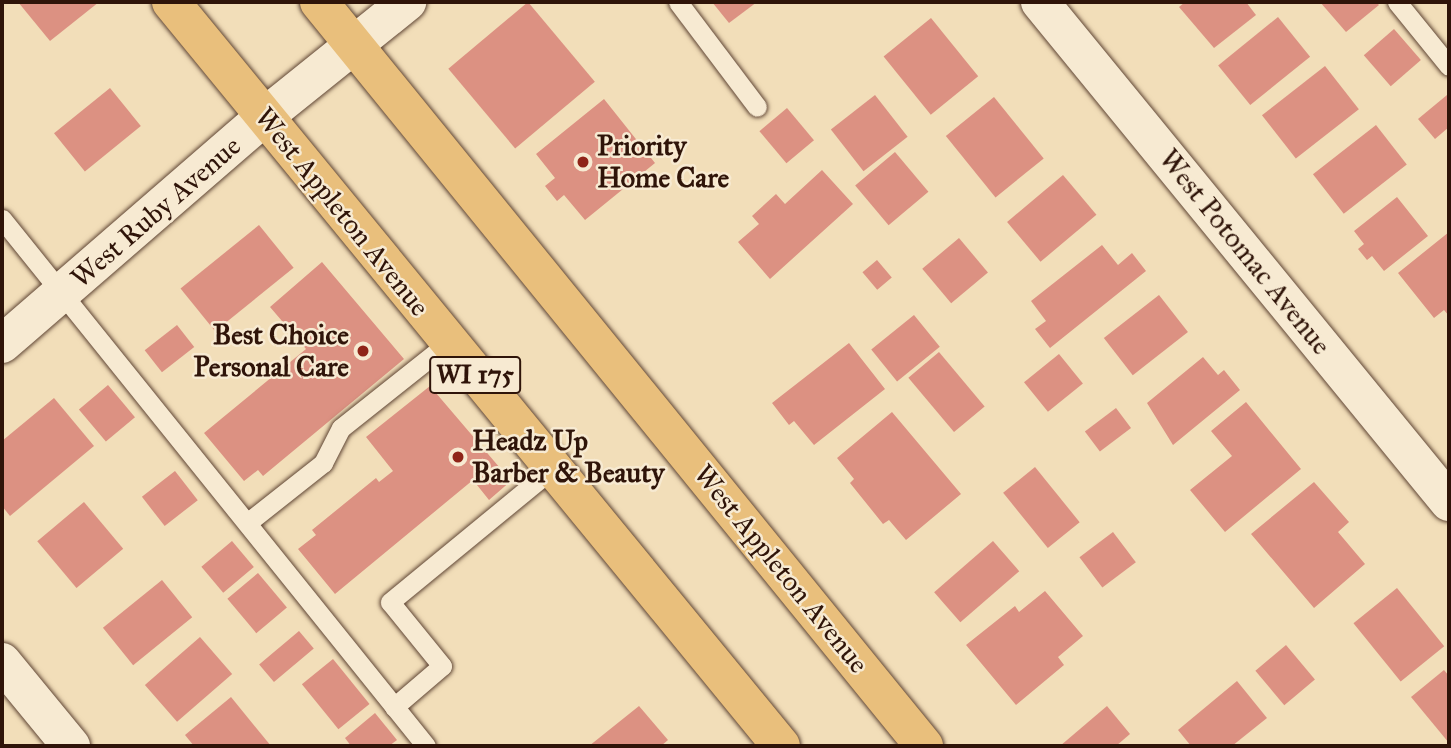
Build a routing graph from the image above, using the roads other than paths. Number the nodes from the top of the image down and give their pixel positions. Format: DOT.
graph roads {
  1 [pos="171,2"];
  2 [pos="319,2"];
  3 [pos="408,2"];
  4 [pos="678,2"];
  5 [pos="1040,2"];
  6 [pos="1397,2"];
  7 [pos="354,45"];
  8 [pos="1449,66"];
  9 [pos="757,107"];
  10 [pos="264,117"];
  11 [pos="2,219"];
  12 [pos="64,294"];
  13 [pos="449,343"];
  14 [pos="2,344"];
  15 [pos="552,469"];
  16 [pos="1449,502"];
  17 [pos="247,523"];
  18 [pos="2,662"];
  19 [pos="394,707"];
  20 [pos="71,746"];
  21 [pos="426,746"];
  22 [pos="780,746"];
  23 [pos="924,746"];
  1 -- 10 [label="main road, West Appleton Avenue / WI 175"];
  2 -- 7 [label="main road, West Appleton Avenue"];
  3 -- 7 [label="street, West Ruby Avenue"];
  4 -- 9 [label="lane"];
  5 -- 16 [label="street, West Potomac Avenue"];
  6 -- 8 [label="lane"];
  7 -- 10 [label="street, West Ruby Avenue"];
  7 -- 23 [label="main road, West Appleton Avenue"];
  10 -- 12 [label="street, West Ruby Avenue"];
  10 -- 13 [label="main road, West Appleton Avenue / WI 175"];
  11 -- 12 [label="lane"];
  12 -- 14 [label="street, West Ruby Avenue"];
  12 -- 17 [label="lane"];
  13 -- 15 [label="main road, West Appleton Avenue / WI 175"];
  13 -- 17 [label="lane"];
  15 -- 19 [label="lane"];
  15 -- 22 [label="main road, West Appleton Avenue / WI 175"];
  17 -- 19 [label="lane"];
  18 -- 20 [label="street"];
  19 -- 21 [label="lane"];
}
